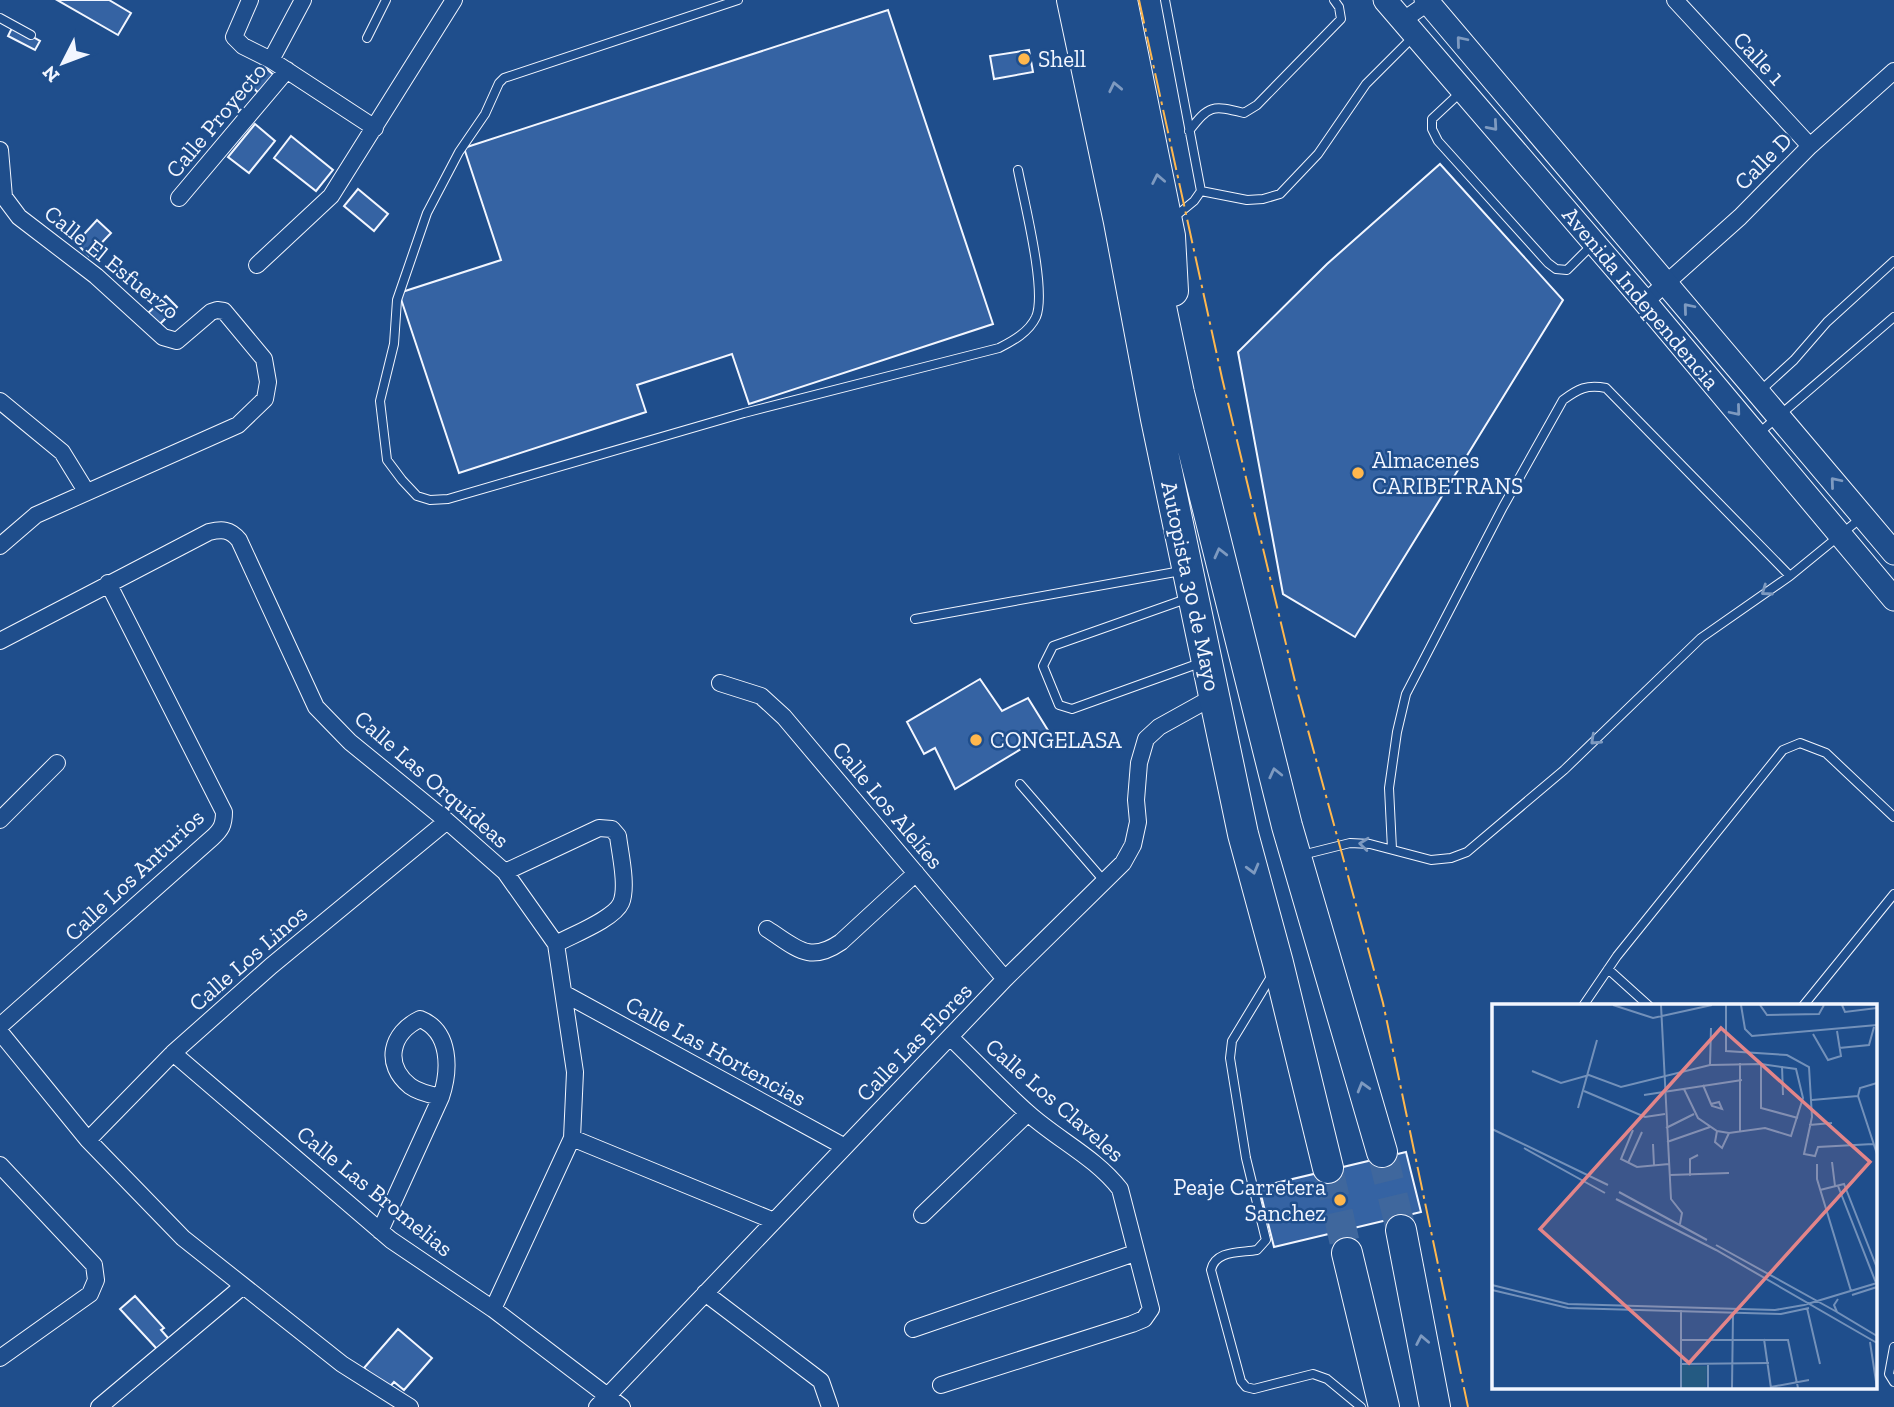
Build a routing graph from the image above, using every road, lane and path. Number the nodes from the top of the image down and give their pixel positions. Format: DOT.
graph roads {
  1 [pos="250,0"];
  2 [pos="303,0"];
  3 [pos="386,0"];
  4 [pos="454,0"];
  5 [pos="738,0"];
  6 [pos="1051,0"];
  7 [pos="1072,0"];
  8 [pos="1097,0"];
  9 [pos="1122,0"];
  10 [pos="1165,0"];
  11 [pos="1334,0"];
  12 [pos="1385,0"];
  13 [pos="1675,0"];
  14 [pos="1429,1"];
  15 [pos="0,18"];
  16 [pos="1409,28"];
  17 [pos="31,35"];
  18 [pos="367,38"];
  19 [pos="271,61"];
  20 [pos="287,70"];
  21 [pos="1894,71"];
  22 [pos="1462,90"];
  23 [pos="375,128"];
  24 [pos="1189,131"];
  25 [pos="1810,146"];
  26 [pos="0,149"];
  27 [pos="1018,170"];
  28 [pos="1201,191"];
  29 [pos="179,198"];
  30 [pos="1143,224"];
  31 [pos="1594,243"];
  32 [pos="1894,261"];
  33 [pos="257,265"];
  34 [pos="1666,283"];
  35 [pos="1645,302"];
  36 [pos="1894,317"];
  37 [pos="1759,392"];
  38 [pos="0,401"];
  39 [pos="1779,415"];
  40 [pos="1156,419"];
  41 [pos="1757,435"];
  42 [pos="86,491"];
  43 [pos="1863,516"];
  44 [pos="1841,536"];
  45 [pos="0,546"];
  46 [pos="1894,553"];
  47 [pos="1790,576"];
  48 [pos="108,583"];
  49 [pos="1190,583"];
  50 [pos="1890,587"];
  51 [pos="915,619"];
  52 [pos="0,641"];
  53 [pos="1206,661"];
  54 [pos="720,683"];
  55 [pos="1213,697"];
  56 [pos="57,763"];
  57 [pos="1020,784"];
  58 [pos="1894,817"];
  59 [pos="0,820"];
  60 [pos="447,821"];
  61 [pos="1287,826"];
  62 [pos="1243,834"];
  63 [pos="1392,849"];
  64 [pos="1296,857"];
  65 [pos="505,872"];
  66 [pos="916,873"];
  67 [pos="1105,882"];
  68 [pos="1894,894"];
  69 [pos="767,929"];
  70 [pos="556,944"];
  71 [pos="1279,963"];
  72 [pos="1608,969"];
  73 [pos="1005,979"];
  74 [pos="565,994"];
  75 [pos="1584,1004"];
  76 [pos="1647,1004"];
  77 [pos="1804,1004"];
  78 [pos="0,1026"];
  79 [pos="0,1032"];
  80 [pos="950,1037"];
  81 [pos="173,1053"];
  82 [pos="441,1097"];
  83 [pos="1028,1113"];
  84 [pos="572,1138"];
  85 [pos="88,1140"];
  86 [pos="845,1147"];
  87 [pos="1382,1152"];
  88 [pos="0,1165"];
  89 [pos="1328,1168"];
  90 [pos="922,1215"];
  91 [pos="774,1221"];
  92 [pos="1401,1230"];
  93 [pos="380,1231"];
  94 [pos="1135,1253"];
  95 [pos="1347,1253"];
  96 [pos="243,1286"];
  97 [pos="705,1293"];
  98 [pos="493,1309"];
  99 [pos="913,1329"];
  100 [pos="1894,1347"];
  101 [pos="0,1358"];
  102 [pos="1894,1382"];
  103 [pos="941,1385"];
  104 [pos="601,1402"];
  105 [pos="99,1407"];
  106 [pos="410,1407"];
  107 [pos="622,1407"];
  108 [pos="830,1407"];
  109 [pos="1361,1407"];
  110 [pos="1384,1407"];
  111 [pos="1435,1407"];
  1 -- 19 [label="street"];
  2 -- 19 [label="street, Calle Proyecto"];
  3 -- 18 [label="lane"];
  4 -- 23 [label="street"];
  5 -- 27 [label="lane"];
  6 -- 40 [label="highway"];
  7 -- 30 [label="highway, Autopista 30 de Mayo"];
  30 -- 8 [label="highway, Autopista 30 de Mayo, one-way"];
  30 -- 9 [label="highway, one-way"];
  10 -- 24 [label="lane"];
  11 -- 24 [label="lane"];
  12 -- 16 [label="street, Avenida Independencia"];
  13 -- 25 [label="street, Calle 1"];
  14 -- 16 [label="street"];
  34 -- 14 [label="street, Avenida Independencia, one-way"];
  15 -- 17 [label="lane"];
  16 -- 22 [label="street, Avenida Independencia"];
  16 -- 28 [label="lane"];
  19 -- 20 [label="street"];
  20 -- 23 [label="street"];
  20 -- 29 [label="street, Calle Proyecto"];
  21 -- 25 [label="street, Calle D"];
  22 -- 31 [label="street, Avenida Independencia, one-way"];
  22 -- 31 [label="lane"];
  23 -- 33 [label="street"];
  24 -- 28 [label="lane"];
  25 -- 34 [label="street, Calle D"];
  26 -- 42 [label="street, Calle El Esfuerzo"];
  28 -- 30 [label="lane"];
  30 -- 40 [label="highway, Autopista 30 de Mayo"];
  61 -- 30 [label="highway, Autopista 30 de Mayo, one-way"];
  31 -- 35 [label="street, Avenida Independencia"];
  32 -- 37 [label="lane"];
  34 -- 35 [label="street, Calle D"];
  37 -- 34 [label="street, Avenida Independencia, one-way"];
  35 -- 41 [label="street, Avenida Independencia, one-way"];
  36 -- 39 [label="lane"];
  37 -- 39 [label="street, Avenida Independencia"];
  38 -- 42 [label="street"];
  39 -- 41 [label="lane"];
  43 -- 39 [label="street, Avenida Independencia, one-way"];
  40 -- 49 [label="highway, Autopista 30 de Mayo"];
  41 -- 44 [label="street, Avenida Independencia"];
  42 -- 45 [label="street"];
  43 -- 44 [label="lane"];
  43 -- 46 [label="street, Avenida Independencia"];
  44 -- 47 [label="lane"];
  44 -- 50 [label="street, Avenida Independencia"];
  47 -- 63 [label="lane, one-way"];
  47 -- 63 [label="lane"];
  48 -- 52 [label="street, Calle Las Orquídeas"];
  48 -- 60 [label="street, Calle Las Orquídeas"];
  48 -- 78 [label="street, Calle Los Anturios"];
  49 -- 51 [label="lane"];
  49 -- 53 [label="highway, Autopista 30 de Mayo"];
  49 -- 53 [label="lane"];
  53 -- 55 [label="highway, Autopista 30 de Mayo"];
  54 -- 66 [label="street, Calle Los Alelíes"];
  55 -- 62 [label="highway, Autopista 30 de Mayo"];
  55 -- 67 [label="street, Calle Las Flores"];
  56 -- 59 [label="street"];
  57 -- 67 [label="lane"];
  58 -- 72 [label="lane"];
  60 -- 65 [label="street, Calle Las Orquídeas"];
  60 -- 81 [label="street, Calle Los Linos"];
  61 -- 62 [label="highway"];
  61 -- 64 [label="highway, Autopista 30 de Mayo"];
  62 -- 71 [label="highway, Autopista 30 de Mayo, one-way"];
  63 -- 64 [label="lane, one-way"];
  87 -- 64 [label="highway, Autopista 30 de Mayo, one-way"];
  65 -- 70 [label="street, Calle Las Orquídeas"];
  65 -- 70 [label="street"];
  66 -- 69 [label="street"];
  66 -- 73 [label="street, Calle Los Alelíes"];
  67 -- 73 [label="street, Calle Las Flores"];
  68 -- 77 [label="lane"];
  70 -- 74 [label="street, Calle Las Orquídeas"];
  71 -- 89 [label="highway, Autopista 30 de Mayo"];
  71 -- 109 [label="lane"];
  72 -- 75 [label="lane"];
  72 -- 76 [label="lane"];
  73 -- 80 [label="street, Calle Las Flores"];
  74 -- 84 [label="street, Calle Las Orquídeas"];
  74 -- 86 [label="street, Calle Las Hortencias"];
  79 -- 85 [label="street"];
  80 -- 83 [label="street, Calle Los Claveles"];
  80 -- 86 [label="street, Calle Las Flores"];
  81 -- 85 [label="street, Calle Los Linos"];
  81 -- 93 [label="street, Calle Las Bromelias"];
  82 -- 82 [label="street"];
  82 -- 93 [label="street"];
  83 -- 90 [label="street"];
  83 -- 94 [label="street, Calle Los Claveles"];
  84 -- 91 [label="street"];
  84 -- 98 [label="street, Calle Las Orquídeas"];
  85 -- 96 [label="street"];
  86 -- 91 [label="street, Calle Las Flores"];
  88 -- 101 [label="street"];
  91 -- 97 [label="street, Calle Las Flores"];
  111 -- 92 [label="highway, one-way"];
  93 -- 98 [label="street, Calle Las Bromelias"];
  94 -- 99 [label="street"];
  94 -- 103 [label="street, Calle Los Claveles"];
  95 -- 110 [label="highway"];
  96 -- 105 [label="street"];
  96 -- 106 [label="street"];
  97 -- 104 [label="street, Calle Las Flores"];
  97 -- 108 [label="street"];
  98 -- 104 [label="street, Calle Las Bromelias"];
  100 -- 102 [label="lane"];
  104 -- 107 [label="street, Calle Las Bromelias"];
}
